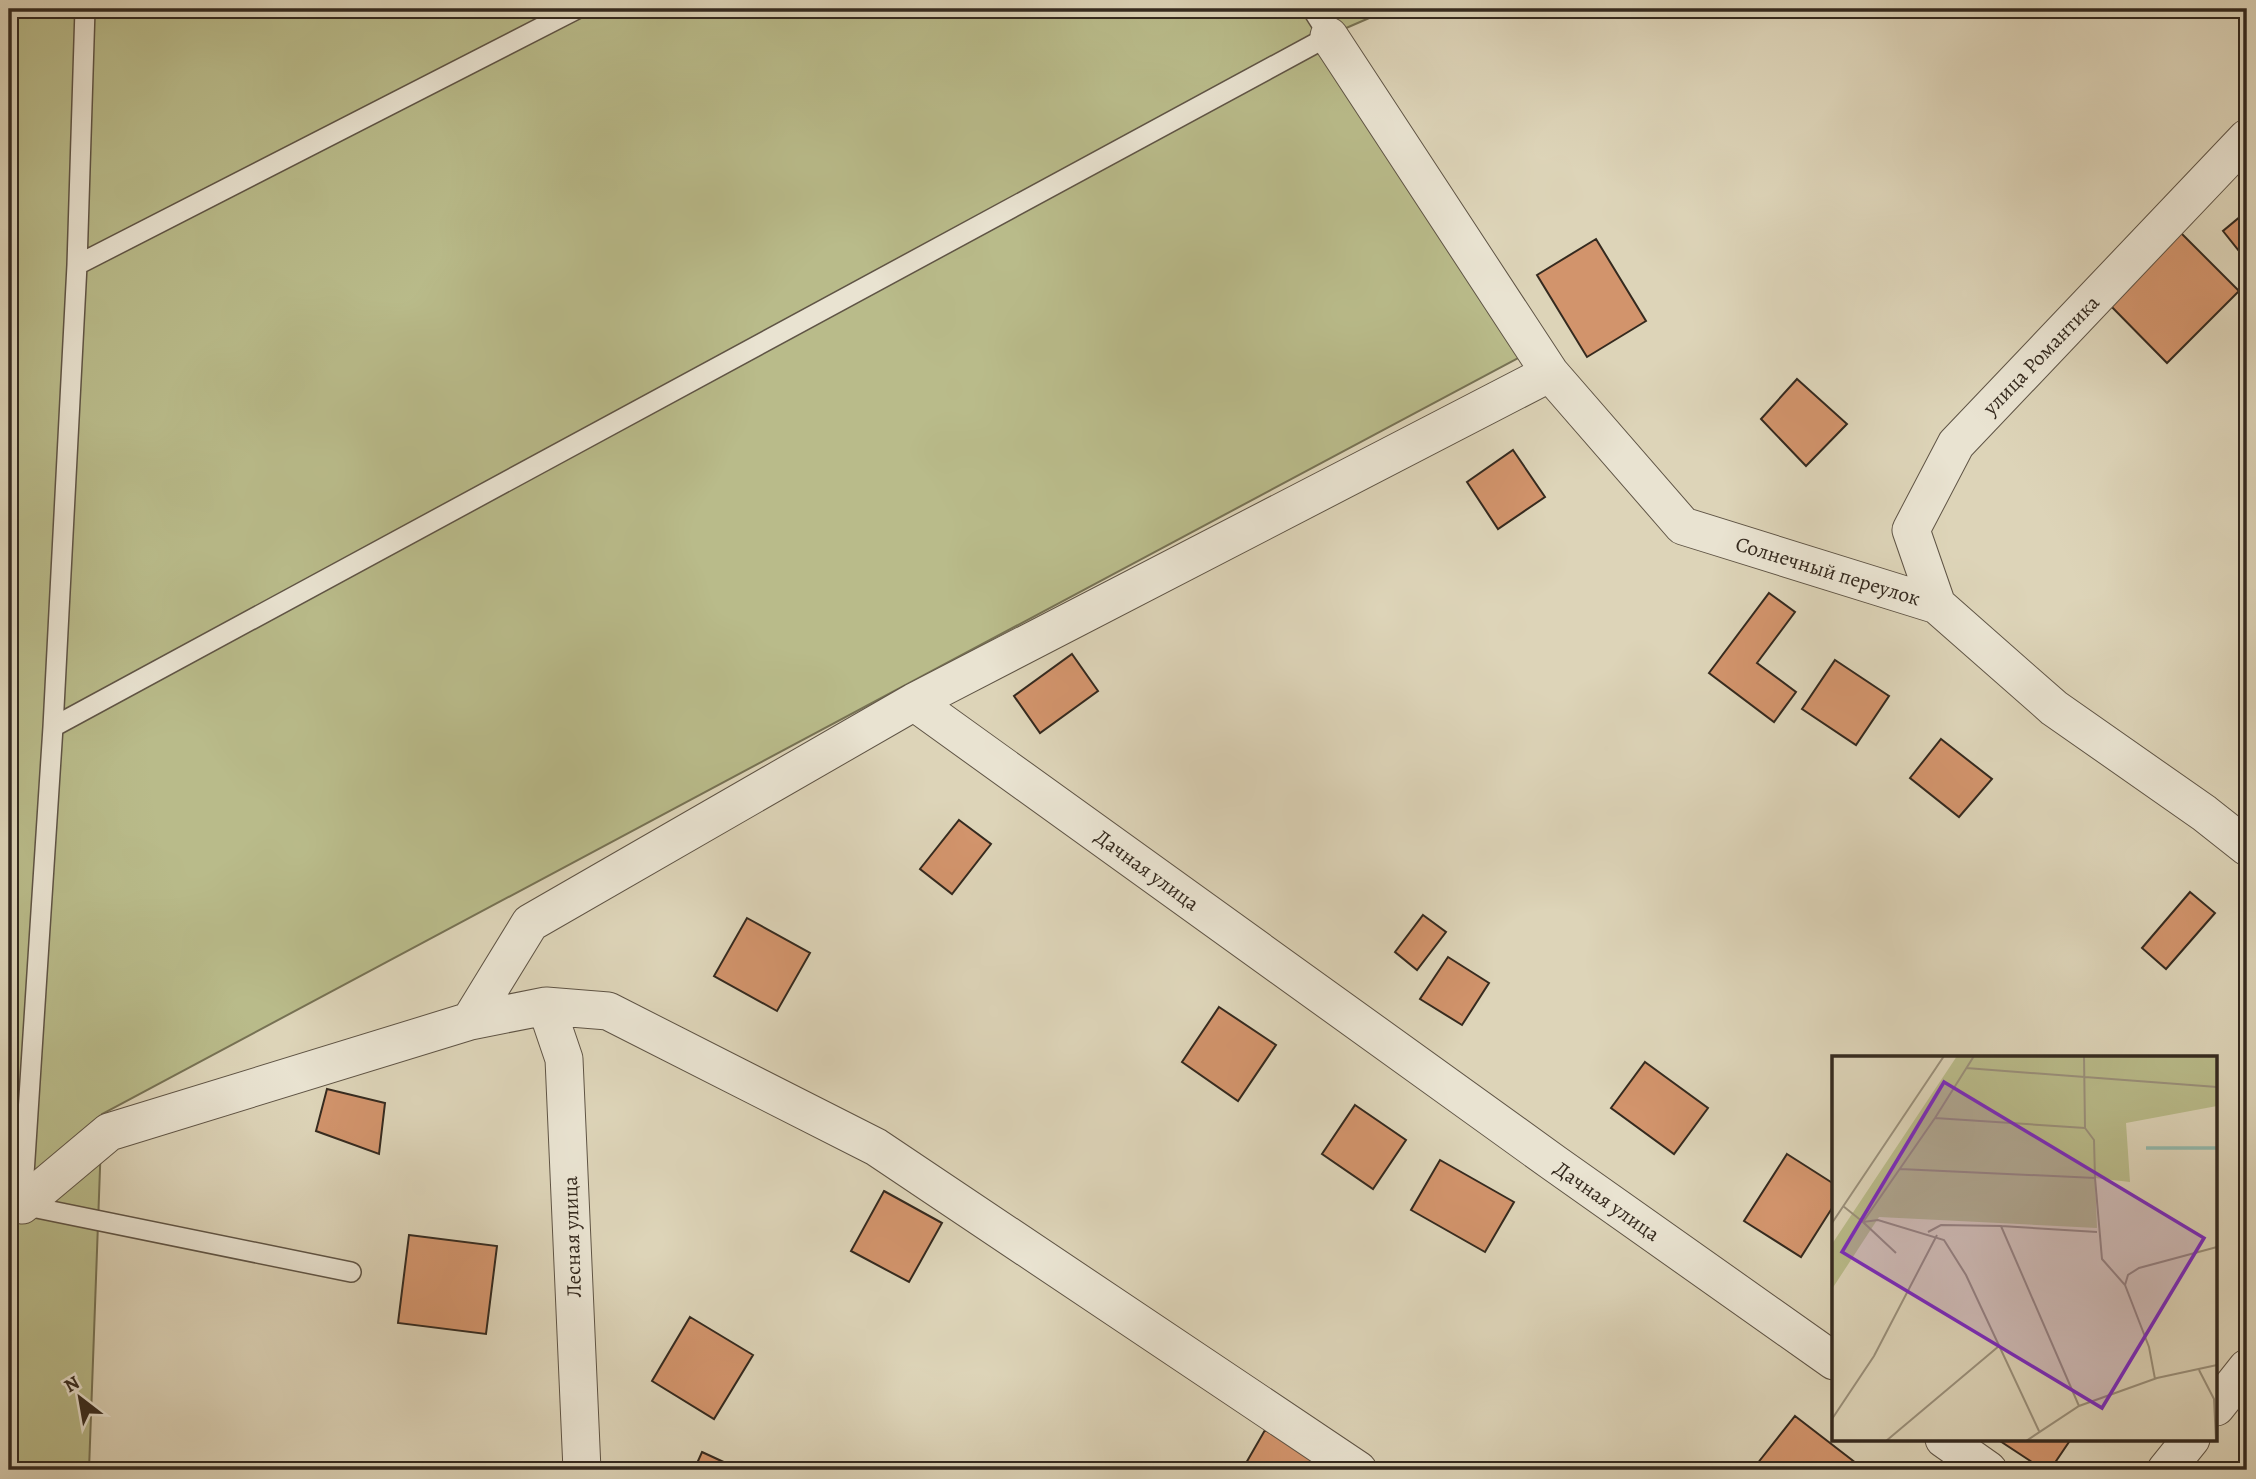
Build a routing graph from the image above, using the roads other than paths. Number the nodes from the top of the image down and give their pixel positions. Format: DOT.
graph roads {
  1 [pos="85,9"];
  2 [pos="576,9"];
  3 [pos="1321,22"];
  4 [pos="2247,138"];
  5 [pos="77,265"];
  6 [pos="1543,361"];
  7 [pos="1937,605"];
  8 [pos="914,702"];
  9 [pos="53,727"];
  10 [pos="2247,847"];
  11 [pos="547,1006"];
  12 [pos="470,1021"];
  13 [pos="15,1204"];
  14 [pos="351,1272"];
  15 [pos="1832,1361"];
  16 [pos="2247,1368"];
  17 [pos="2218,1404"];
  18 [pos="1945,1440"];
  19 [pos="2190,1440"];
  20 [pos="582,1470"];
  21 [pos="1358,1470"];
  22 [pos="1988,1470"];
  23 [pos="2166,1470"];
  1 -- 5 [label="lane"];
  2 -- 5 [label="lane"];
  3 -- 6 [label="street, Солнечный переулок"];
  3 -- 9 [label="lane"];
  4 -- 7 [label="street, улица Романтика"];
  5 -- 9 [label="lane"];
  6 -- 7 [label="street, Солнечный переулок"];
  6 -- 8 [label="street"];
  7 -- 10 [label="street, Солнечный переулок"];
  8 -- 12 [label="street"];
  8 -- 15 [label="street, Дачная улица"];
  9 -- 13 [label="lane"];
  11 -- 12 [label="street"];
  11 -- 20 [label="street, Лесная улица"];
  11 -- 21 [label="street"];
  12 -- 13 [label="street"];
  13 -- 14 [label="lane"];
  16 -- 17 [label="street"];
  18 -- 22 [label="street"];
  19 -- 23 [label="street"];
}
